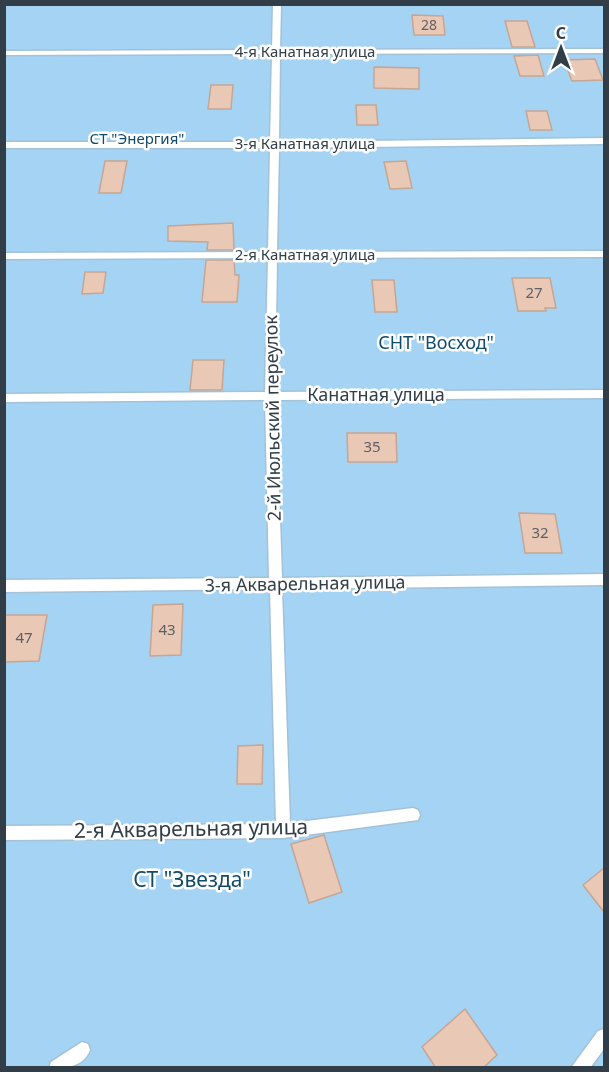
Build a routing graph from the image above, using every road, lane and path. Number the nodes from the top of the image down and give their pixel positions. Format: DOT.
graph roads {
  1 [pos="277,4"];
  2 [pos="604,51"];
  3 [pos="4,53"];
  4 [pos="276,53"];
  5 [pos="604,141"];
  6 [pos="4,145"];
  7 [pos="274,145"];
  8 [pos="604,254"];
  9 [pos="273,255"];
  10 [pos="4,256"];
  11 [pos="604,394"];
  12 [pos="270,395"];
  13 [pos="4,398"];
  14 [pos="604,580"];
  15 [pos="276,584"];
  16 [pos="4,586"];
  17 [pos="413,815"];
  18 [pos="283,831"];
  19 [pos="4,833"];
  20 [pos="604,1037"];
  21 [pos="82,1050"];
  22 [pos="57,1068"];
  23 [pos="579,1068"];
  1 -- 4 [label="lane, 2-й Июльский переулок"];
  2 -- 4 [label="lane, 4-я Канатная улица"];
  3 -- 4 [label="lane, 4-я Канатная улица"];
  4 -- 7 [label="lane, 2-й Июльский переулок"];
  5 -- 7 [label="lane, 3-я Канатная улица"];
  6 -- 7 [label="lane, 3-я Канатная улица"];
  7 -- 9 [label="lane, 2-й Июльский переулок"];
  8 -- 9 [label="lane, 2-я Канатная улица"];
  9 -- 10 [label="lane, 2-я Канатная улица"];
  9 -- 12 [label="lane, 2-й Июльский переулок"];
  11 -- 12 [label="lane, Канатная улица"];
  12 -- 13 [label="lane, Канатная улица"];
  12 -- 15 [label="lane, 2-й Июльский переулок"];
  14 -- 15 [label="lane, 3-я Акварельная улица"];
  15 -- 16 [label="lane, 3-я Акварельная улица"];
  15 -- 18 [label="lane, 2-й Июльский переулок"];
  17 -- 18 [label="lane, 2-я Акварельная улица"];
  18 -- 19 [label="lane, 2-я Акварельная улица"];
  20 -- 23 [label="lane"];
  21 -- 22 [label="lane"];
}
